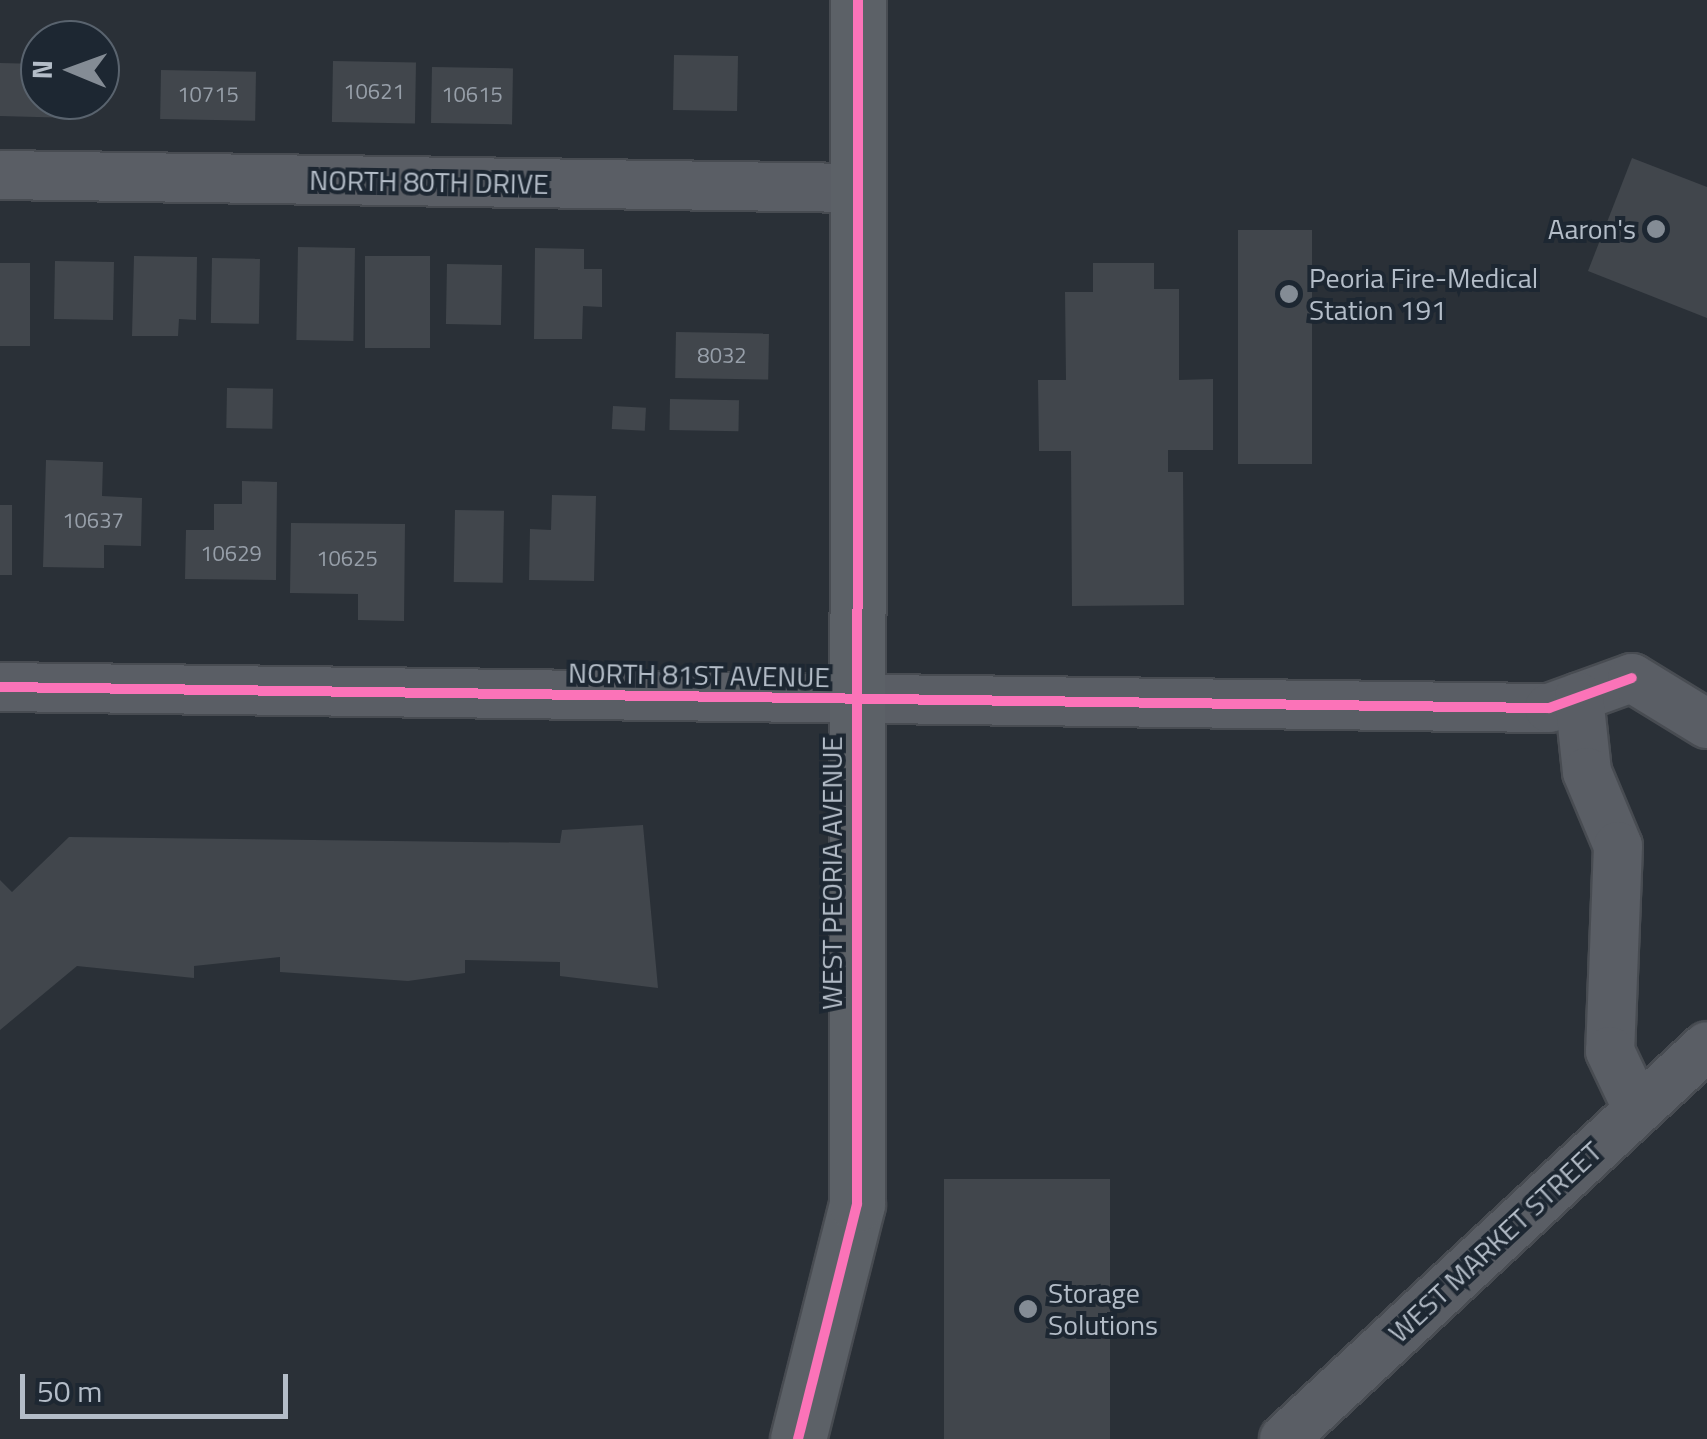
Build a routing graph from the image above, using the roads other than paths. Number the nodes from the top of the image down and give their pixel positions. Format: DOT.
graph roads {
  1 [pos="858,0"];
  2 [pos="0,175"];
  3 [pos="857,188"];
  4 [pos="0,687"];
  5 [pos="1579,698"];
  6 [pos="854,700"];
  7 [pos="1707,724"];
  8 [pos="1707,1046"];
  9 [pos="1638,1110"];
  10 [pos="798,1439"];
  11 [pos="1284,1439"];
  1 -- 3 [label="main road, WEST PEORIA AVENUE"];
  2 -- 3 [label="street, NORTH 80TH DRIVE"];
  3 -- 6 [label="main road, WEST PEORIA AVENUE"];
  4 -- 6 [label="street, NORTH 81ST AVENUE"];
  5 -- 6 [label="street, NORTH 81ST AVENUE"];
  5 -- 7 [label="street, NORTH 81ST AVENUE"];
  5 -- 9 [label="street"];
  6 -- 10 [label="main road, WEST PEORIA AVENUE"];
  8 -- 9 [label="street, WEST MARKET STREET"];
  9 -- 11 [label="street, WEST MARKET STREET"];
}
